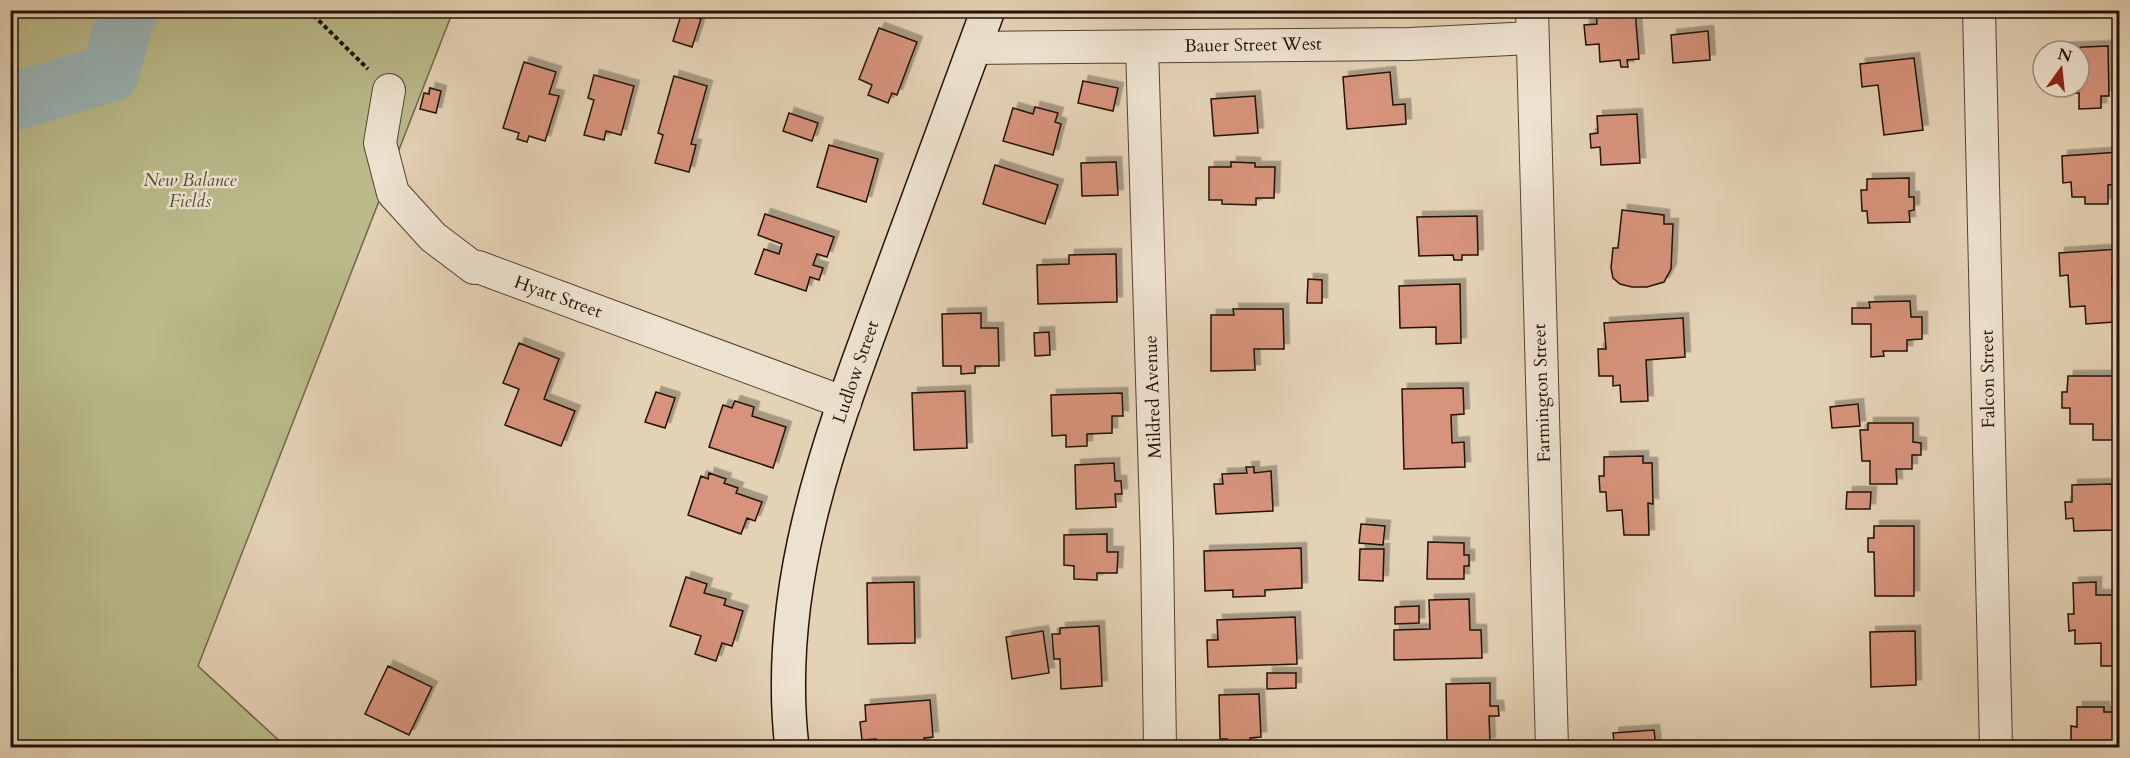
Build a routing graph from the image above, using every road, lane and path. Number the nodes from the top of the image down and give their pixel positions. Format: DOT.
graph roads {
  1 [pos="308,10"];
  2 [pos="988,10"];
  3 [pos="1979,10"];
  4 [pos="1532,24"];
  5 [pos="1142,47"];
  6 [pos="974,48"];
  7 [pos="389,90"];
  8 [pos="845,403"];
  9 [pos="792,747"];
  10 [pos="1160,747"];
  11 [pos="1552,747"];
  12 [pos="1996,747"];
  1 -- 7 [label="path"];
  2 -- 6 [label="street, Ludlow Street"];
  3 -- 12 [label="street, Falcon Street"];
  4 -- 5 [label="street, Bauer Street West"];
  4 -- 11 [label="street, Farmington Street"];
  5 -- 6 [label="street, Bauer Street West"];
  5 -- 10 [label="street, Mildred Avenue"];
  6 -- 8 [label="street, Ludlow Street"];
  7 -- 8 [label="street, Hyatt Street"];
  8 -- 9 [label="street, Ludlow Street"];
}
